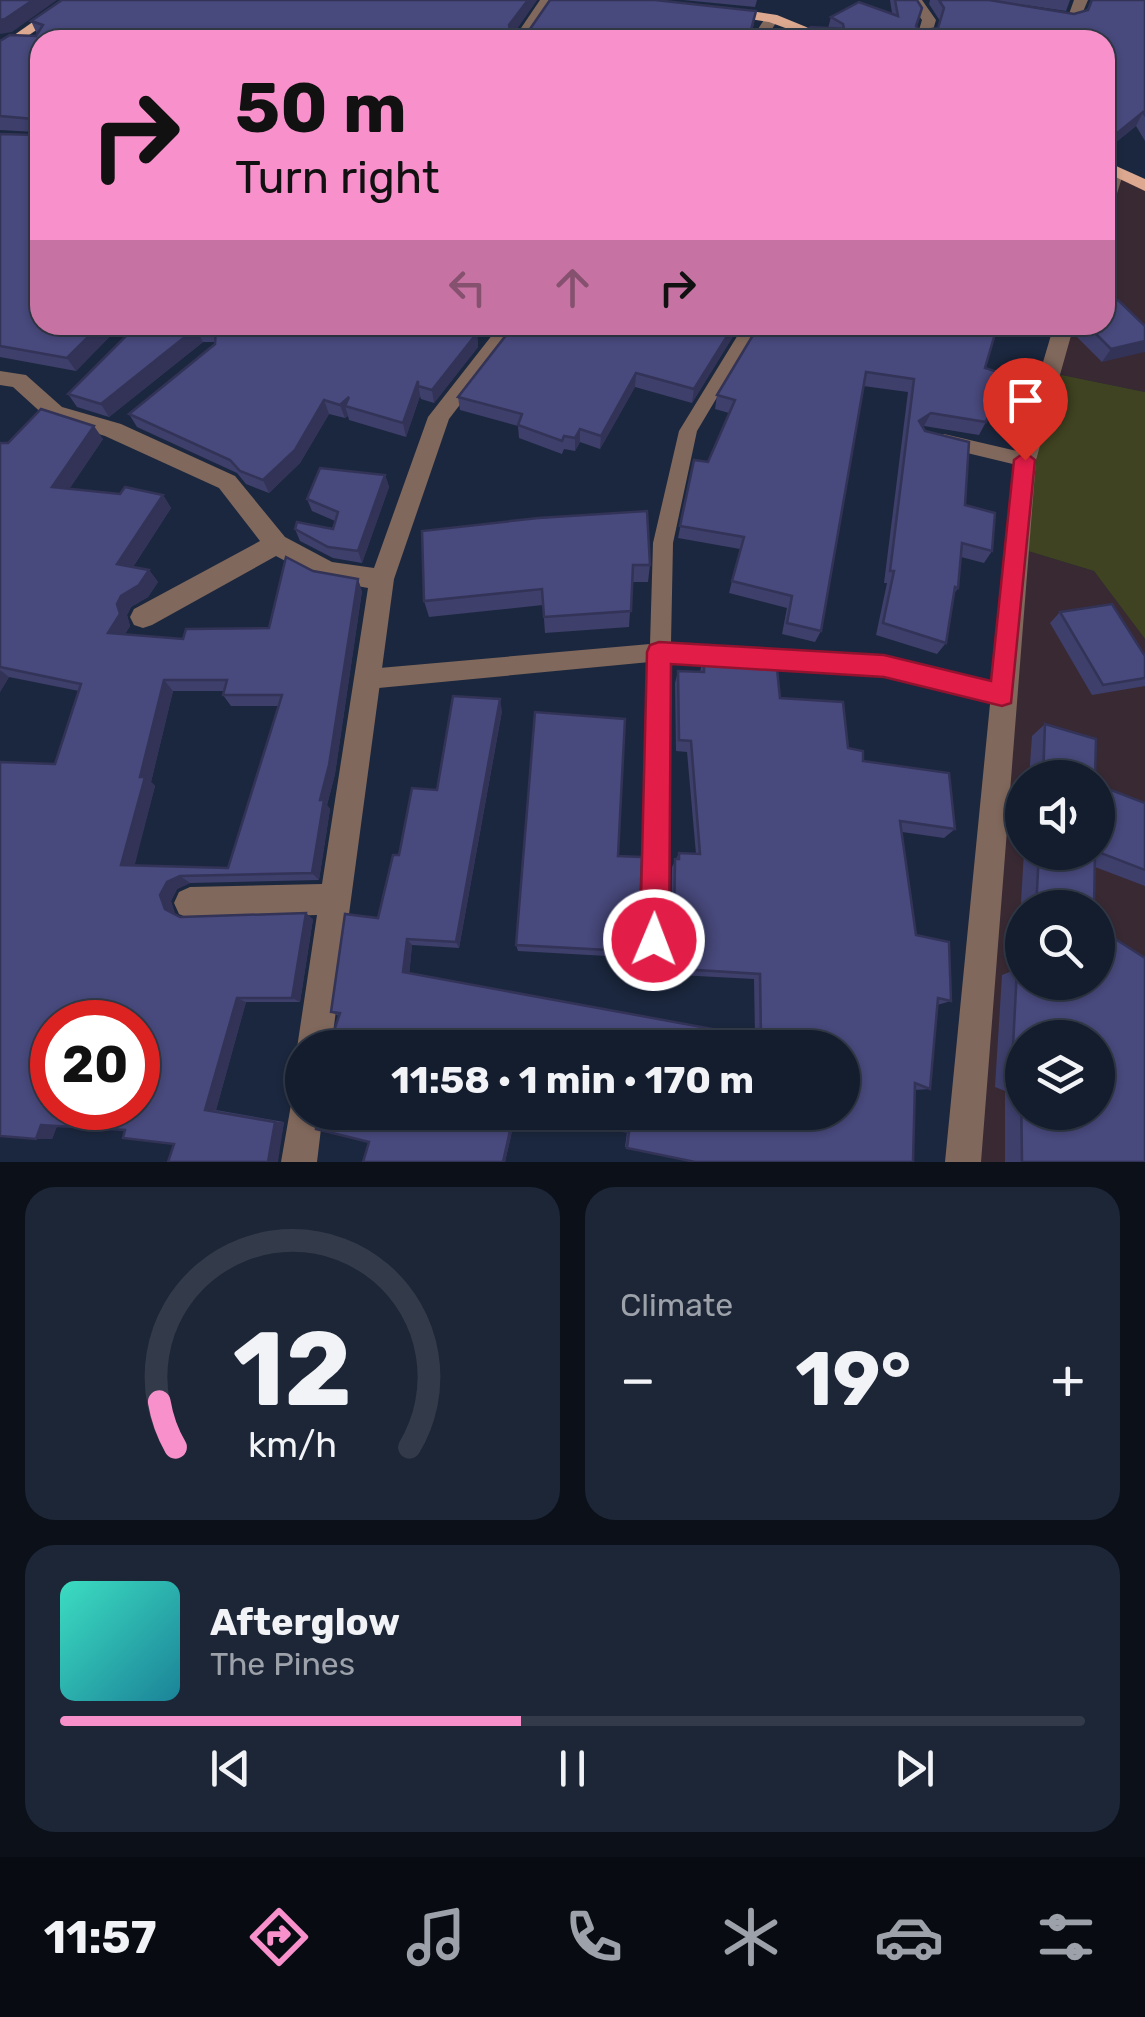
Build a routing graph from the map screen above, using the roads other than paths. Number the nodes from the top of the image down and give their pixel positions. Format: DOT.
graph roads {
  1 [pos="73,0"];
  2 [pos="546,0"];
  3 [pos="915,0"];
  4 [pos="1081,0"];
  5 [pos="711,9"];
  6 [pos="1030,14"];
  7 [pos="772,18"];
  8 [pos="526,30"];
  9 [pos="764,30"];
  10 [pos="804,30"];
  11 [pos="926,30"];
  12 [pos="30,43"];
  13 [pos="4,44"];
  14 [pos="1115,171"];
  15 [pos="1145,186"];
  16 [pos="503,335"];
  17 [pos="746,335"];
  18 [pos="1061,335"];
  19 [pos="0,378"];
  20 [pos="73,392"];
  21 [pos="54,412"];
  22 [pos="925,436"];
  23 [pos="1025,460"];
  24 [pos="276,544"];
  25 [pos="382,580"];
  26 [pos="142,617"];
  27 [pos="659,652"];
  28 [pos="368,679"];
  29 [pos="1002,695"];
  30 [pos="335,899"];
  31 [pos="190,903"];
  32 [pos="654,940"];
  33 [pos="317,1030"];
  34 [pos="302,1130"];
  35 [pos="298,1162"];
  36 [pos="964,1162"];
  1 -- 13 [label="main road"];
  2 -- 8 [label="street"];
  3 -- 11 [label="street"];
  4 -- 6 [label="street"];
  5 -- 7 [label="main road"];
  7 -- 9 [label="street"];
  7 -- 10 [label="main road"];
  12 -- 13 [label="street"];
  14 -- 15 [label="main road"];
  16 -- 25 [label="street"];
  17 -- 27 [label="lane"];
  18 -- 23 [label="street"];
  19 -- 21 [label="street"];
  20 -- 21 [label="street"];
  21 -- 24 [label="street"];
  22 -- 23 [label="lane"];
  23 -- 29 [label="street"];
  24 -- 25 [label="street"];
  24 -- 26 [label="street"];
  25 -- 28 [label="street"];
  27 -- 28 [label="lane"];
  27 -- 29 [label="lane"];
  27 -- 32 [label="lane"];
  28 -- 30 [label="street"];
  29 -- 36 [label="street"];
  30 -- 31 [label="street"];
  30 -- 33 [label="street"];
  34 -- 35 [label="street"];
}
